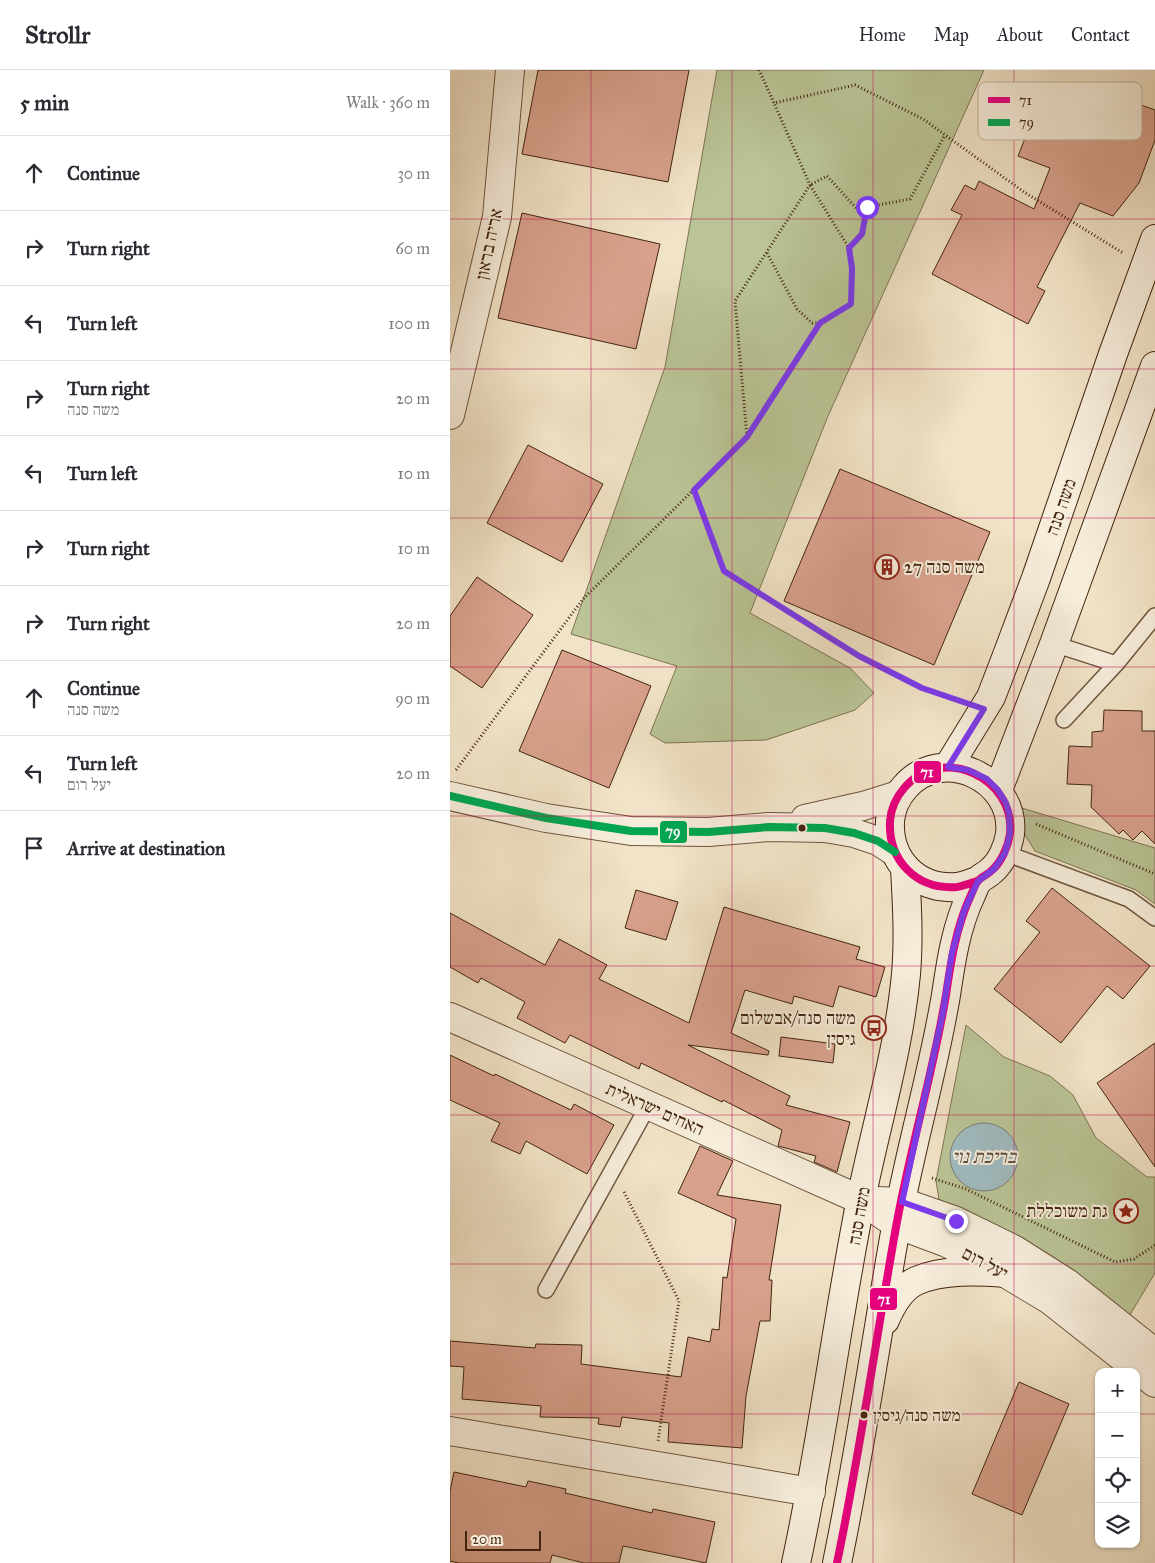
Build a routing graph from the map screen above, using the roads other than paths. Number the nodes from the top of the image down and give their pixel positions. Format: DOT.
graph roads {
  1 [pos="510,70"];
  2 [pos="1151,250"];
  3 [pos="1155,366"];
  4 [pos="450,416"];
  5 [pos="1155,616"];
  6 [pos="1054,644"];
  7 [pos="1116,664"];
  8 [pos="1064,720"];
  9 [pos="948,767"];
  10 [pos="454,790"];
  11 [pos="898,796"];
  12 [pos="1003,801"];
  13 [pos="769,827"];
  14 [pos="1005,853"];
  15 [pos="900,860"];
  16 [pos="978,881"];
  17 [pos="1155,918"];
  18 [pos="450,1017"];
  19 [pos="648,1106"];
  20 [pos="861,1200"];
  21 [pos="899,1213"];
  22 [pos="1006,1273"];
  23 [pos="546,1290"];
  24 [pos="877,1340"];
  25 [pos="1155,1353"];
  26 [pos="1155,1383"];
  27 [pos="450,1432"];
  28 [pos="811,1492"];
  29 [pos="796,1563"];
  30 [pos="837,1563"];
  1 -- 4 [label="street, אריה בראון"];
  2 -- 9 [label="street, משה סנה"];
  3 -- 6 [label="street"];
  5 -- 7 [label="lane"];
  6 -- 7 [label="lane"];
  6 -- 12 [label="street"];
  7 -- 8 [label="lane"];
  9 -- 11 [label="street"];
  9 -- 12 [label="street"];
  10 -- 13 [label="street"];
  11 -- 13 [label="street"];
  11 -- 15 [label="street"];
  12 -- 14 [label="street"];
  13 -- 15 [label="street"];
  14 -- 16 [label="street"];
  14 -- 17 [label="lane"];
  15 -- 16 [label="street"];
  15 -- 20 [label="street, משה סנה"];
  16 -- 21 [label="street"];
  18 -- 19 [label="street, האחים ישראלית"];
  19 -- 20 [label="street, האחים ישראלית"];
  19 -- 23 [label="lane"];
  20 -- 21 [label="street, יעל רום"];
  20 -- 28 [label="street, משה סנה"];
  21 -- 22 [label="street, יעל רום"];
  21 -- 24 [label="street"];
  21 -- 25 [label="street, יעל רום"];
  22 -- 24 [label="street"];
  22 -- 26 [label="street, יעל רום"];
  24 -- 30 [label="street"];
  27 -- 28 [label="street"];
  28 -- 29 [label="street, משה סנה"];
}
